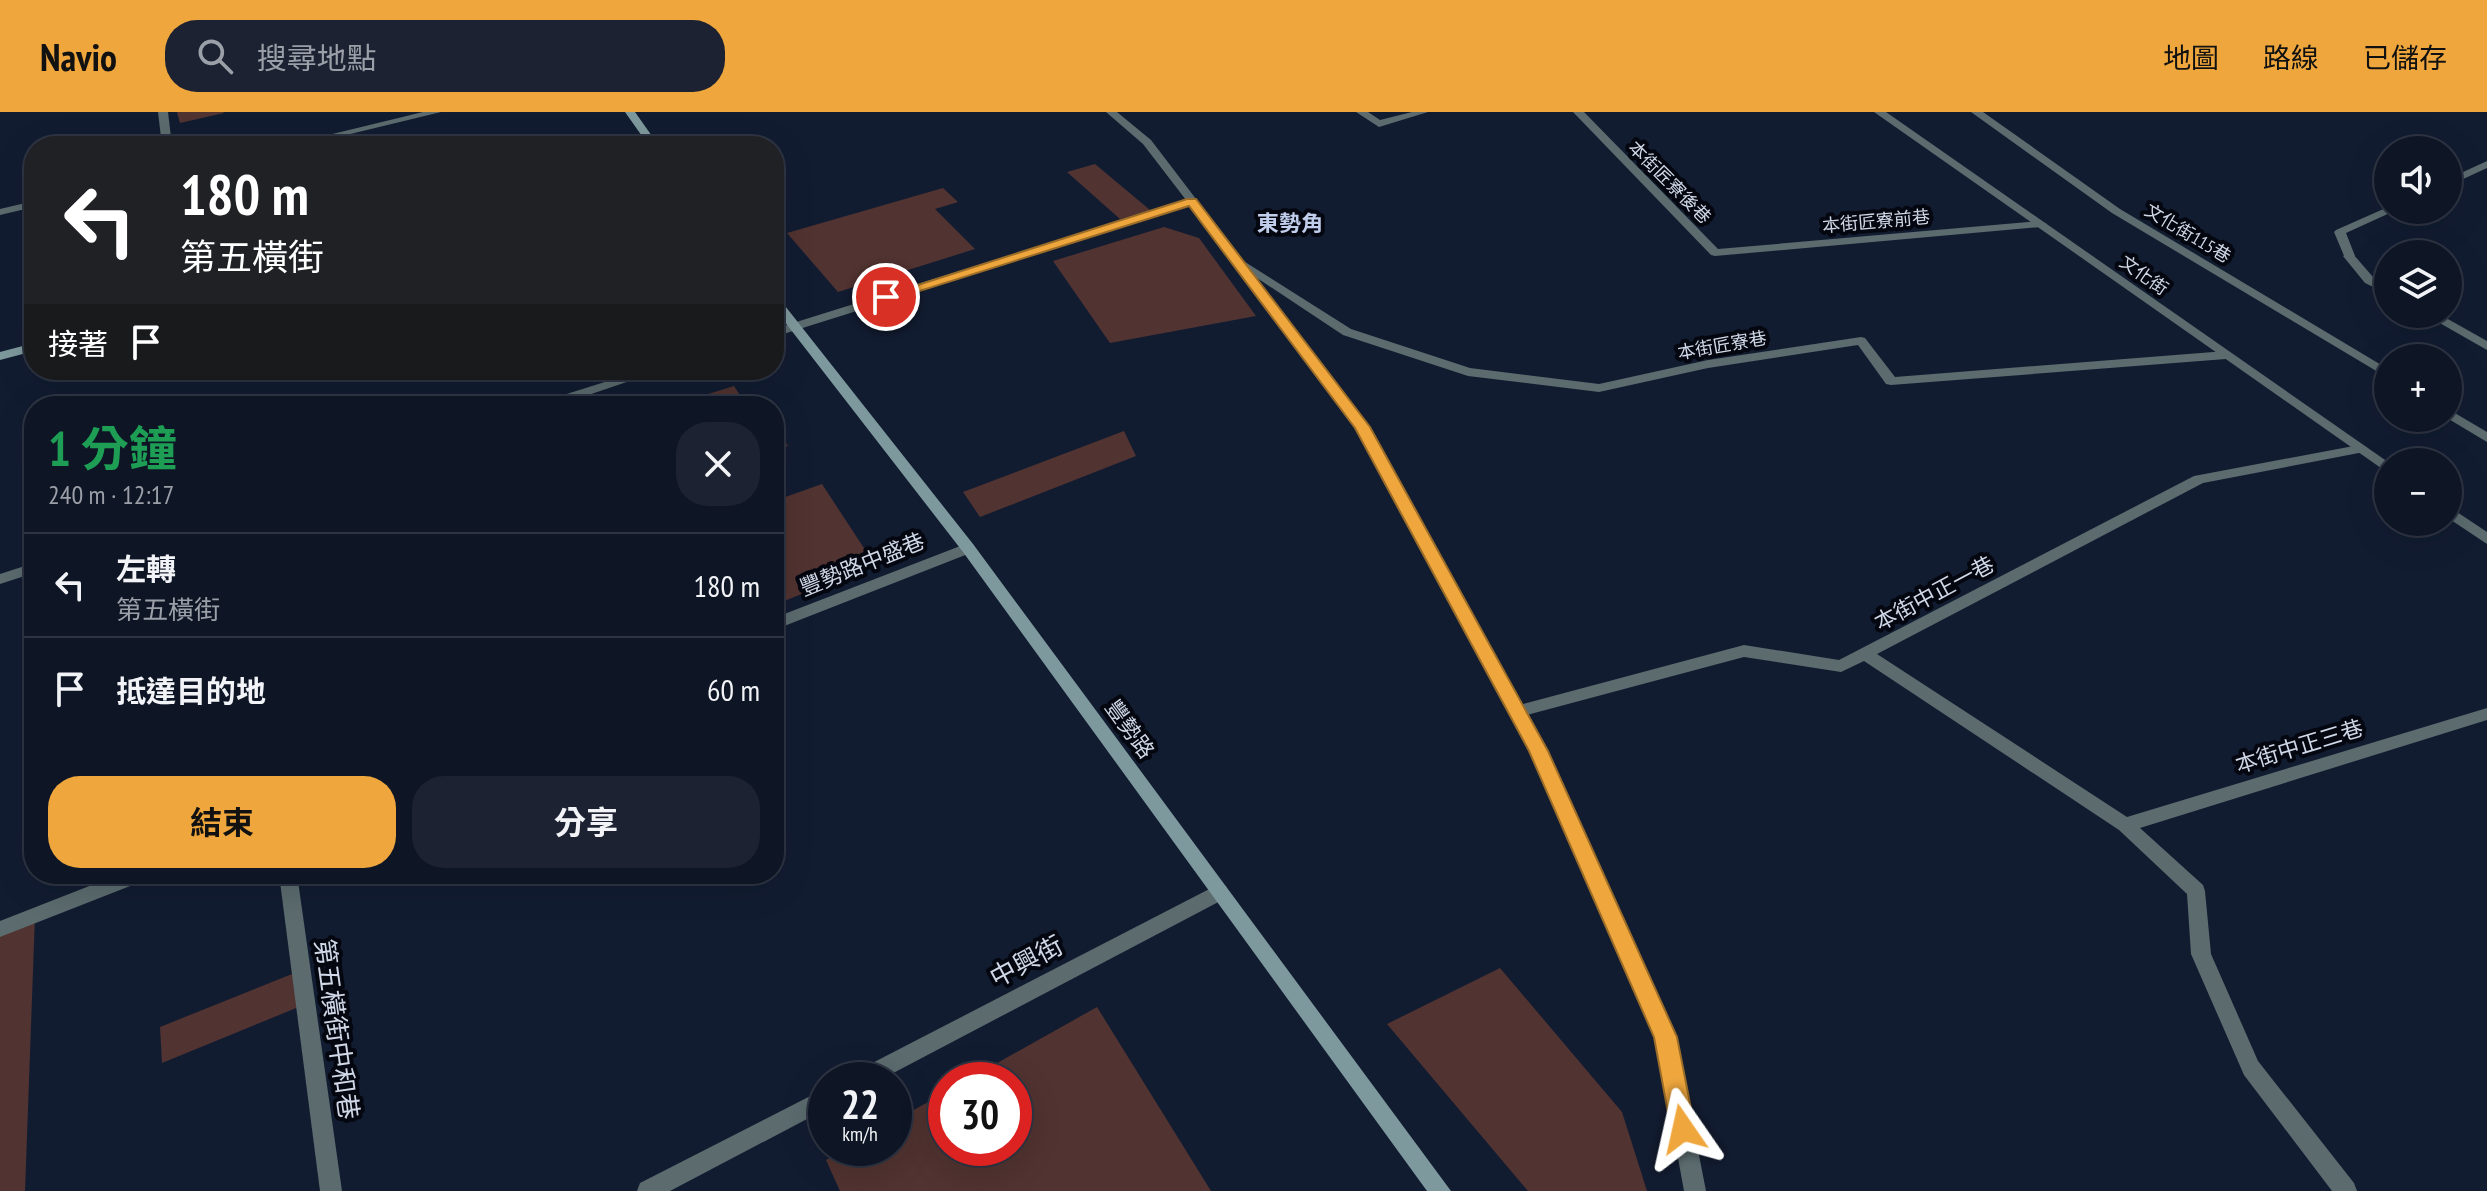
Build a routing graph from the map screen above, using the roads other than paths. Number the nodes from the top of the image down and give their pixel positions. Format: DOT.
graph roads {
  1 [pos="163,112"];
  2 [pos="436,112"];
  3 [pos="630,112"];
  4 [pos="1111,112"];
  5 [pos="1361,112"];
  6 [pos="1423,112"];
  7 [pos="1578,112"];
  8 [pos="1879,112"];
  9 [pos="1976,112"];
  10 [pos="166,136"];
  11 [pos="332,136"];
  12 [pos="647,136"];
  13 [pos="2487,164"];
  14 [pos="2472,171"];
  15 [pos="2462,176"];
  16 [pos="2487,177"];
  17 [pos="1192,202"];
  18 [pos="24,206"];
  19 [pos="0,212"];
  20 [pos="2374,216"];
  21 [pos="2041,224"];
  22 [pos="1715,253"];
  23 [pos="1234,258"];
  24 [pos="2374,283"];
  25 [pos="784,312"];
  26 [pos="795,326"];
  27 [pos="2455,328"];
  28 [pos="784,330"];
  29 [pos="2487,346"];
  30 [pos="24,350"];
  31 [pos="2226,355"];
  32 [pos="0,356"];
  33 [pos="2374,366"];
  34 [pos="625,380"];
  35 [pos="574,396"];
  36 [pos="2462,422"];
  37 [pos="2487,438"];
  38 [pos="2359,449"];
  39 [pos="2374,459"];
  40 [pos="2462,521"];
  41 [pos="2487,539"];
  42 [pos="968,548"];
  43 [pos="24,571"];
  44 [pos="0,579"];
  45 [pos="784,620"];
  46 [pos="1865,654"];
  47 [pos="1516,712"];
  48 [pos="2487,714"];
  49 [pos="2125,825"];
  50 [pos="115,884"];
  51 [pos="289,884"];
  52 [pos="1219,892"];
  53 [pos="0,929"];
  54 [pos="894,1062"];
  55 [pos="808,1107"];
  56 [pos="331,1191"];
  57 [pos="648,1191"];
  58 [pos="1440,1191"];
  59 [pos="1695,1191"];
  60 [pos="2346,1191"];
  1 -- 10 [label="street"];
  2 -- 11 [label="street"];
  3 -- 12 [label="street"];
  4 -- 17 [label="street"];
  5 -- 6 [label="street"];
  7 -- 22 [label="street, 本街匠寮後巷"];
  8 -- 21 [label="street, 文化街"];
  9 -- 33 [label="street, 文化街115巷"];
  13 -- 14 [label="street"];
  14 -- 15 [label="street"];
  14 -- 16 [label="street"];
  17 -- 23 [label="street"];
  17 -- 26 [label="street"];
  18 -- 19 [label="street"];
  20 -- 24 [label="street"];
  21 -- 22 [label="street, 本街匠寮前巷"];
  21 -- 31 [label="street, 文化街"];
  23 -- 31 [label="street, 本街匠寮巷"];
  23 -- 47 [label="street"];
  25 -- 26 [label="street, 豐勢路"];
  26 -- 28 [label="street"];
  26 -- 42 [label="street, 豐勢路"];
  27 -- 29 [label="street"];
  30 -- 32 [label="street"];
  31 -- 38 [label="street, 文化街"];
  34 -- 35 [label="street"];
  36 -- 37 [label="street"];
  38 -- 39 [label="street, 文化街"];
  38 -- 46 [label="street, 本街中正一巷"];
  40 -- 41 [label="street"];
  42 -- 45 [label="street, 豐勢路中盛巷"];
  42 -- 52 [label="street, 豐勢路"];
  43 -- 44 [label="street"];
  46 -- 47 [label="street, 本街中正一巷"];
  46 -- 49 [label="street"];
  47 -- 59 [label="street"];
  48 -- 49 [label="street, 本街中正三巷"];
  49 -- 60 [label="street"];
  50 -- 53 [label="street"];
  51 -- 56 [label="street, 第五橫街中和巷"];
  52 -- 54 [label="street, 中興街"];
  52 -- 58 [label="street, 豐勢路"];
  55 -- 57 [label="street"];
}
